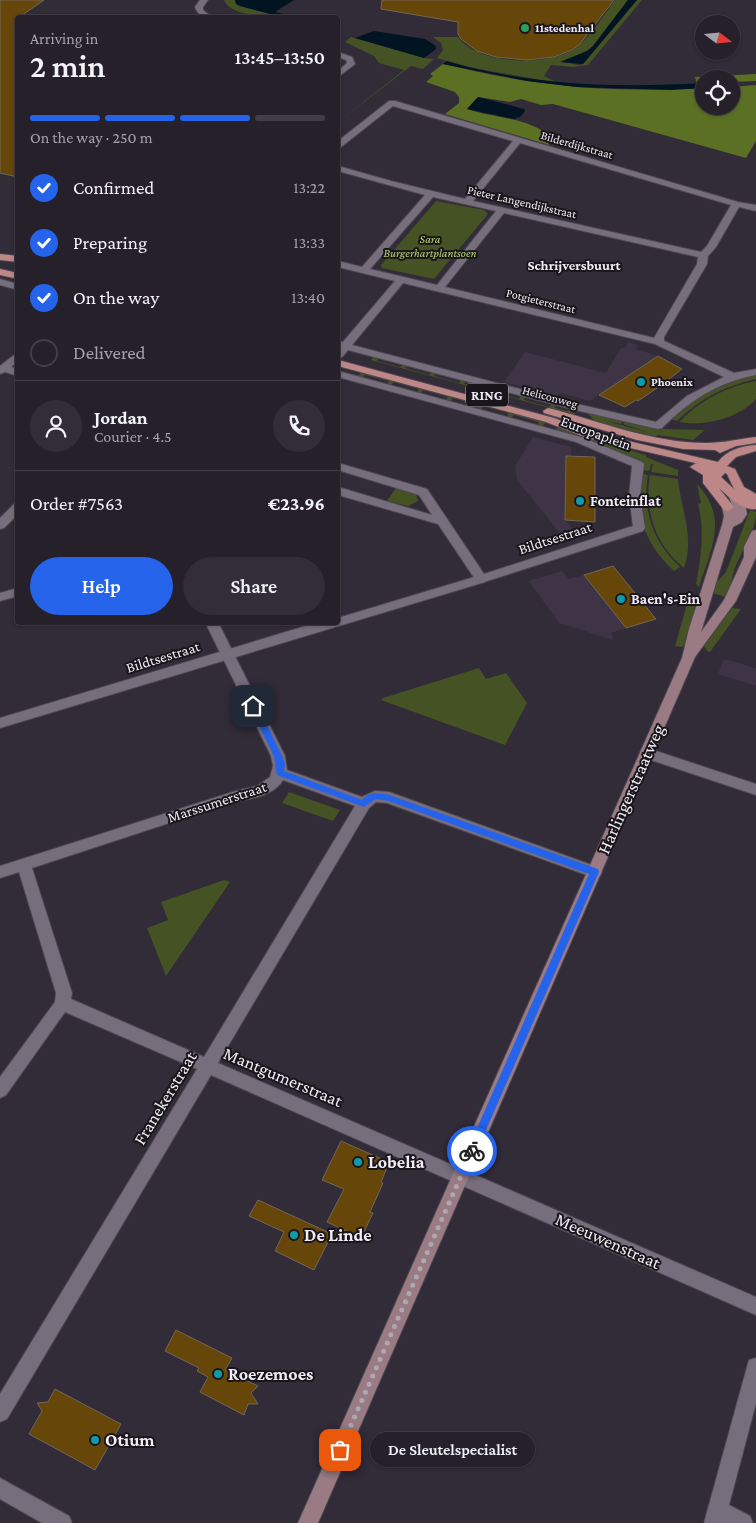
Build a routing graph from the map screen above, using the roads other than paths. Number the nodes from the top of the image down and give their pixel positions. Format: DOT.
graph roads {
  1 [pos="204,0"];
  2 [pos="206,15"];
  3 [pos="340,55"];
  4 [pos="340,74"];
  5 [pos="518,140"];
  6 [pos="340,143"];
  7 [pos="340,169"];
  8 [pos="431,194"];
  9 [pos="467,202"];
  10 [pos="736,204"];
  11 [pos="756,208"];
  12 [pos="502,210"];
  13 [pos="703,255"];
  14 [pos="0,257"];
  15 [pos="15,258"];
  16 [pos="340,264"];
  17 [pos="364,270"];
  18 [pos="0,272"];
  19 [pos="15,275"];
  20 [pos="401,279"];
  21 [pos="0,282"];
  22 [pos="15,286"];
  23 [pos="439,289"];
  24 [pos="659,342"];
  25 [pos="342,345"];
  26 [pos="340,355"];
  27 [pos="15,358"];
  28 [pos="340,364"];
  29 [pos="2,370"];
  30 [pos="15,372"];
  31 [pos="756,372"];
  32 [pos="340,375"];
  33 [pos="733,377"];
  34 [pos="575,407"];
  35 [pos="587,421"];
  36 [pos="756,440"];
  37 [pos="727,446"];
  38 [pos="756,448"];
  39 [pos="340,467"];
  40 [pos="712,467"];
  41 [pos="340,491"];
  42 [pos="756,499"];
  43 [pos="731,502"];
  44 [pos="756,507"];
  45 [pos="15,510"];
  46 [pos="441,521"];
  47 [pos="0,525"];
  48 [pos="728,525"];
  49 [pos="639,528"];
  50 [pos="756,534"];
  51 [pos="753,555"];
  52 [pos="481,579"];
  53 [pos="15,593"];
  54 [pos="0,597"];
  55 [pos="340,621"];
  56 [pos="212,625"];
  57 [pos="326,625"];
  58 [pos="227,655"];
  59 [pos="688,658"];
  60 [pos="0,723"];
  61 [pos="647,753"];
  62 [pos="280,773"];
  63 [pos="756,790"];
  64 [pos="364,804"];
  65 [pos="24,864"];
  66 [pos="0,872"];
  67 [pos="595,872"];
  68 [pos="62,1004"];
  69 [pos="207,1066"];
  70 [pos="0,1090"];
  71 [pos="460,1176"];
  72 [pos="756,1306"];
  73 [pos="756,1367"];
  74 [pos="751,1406"];
  75 [pos="0,1412"];
  76 [pos="0,1488"];
  77 [pos="715,1517"];
  78 [pos="62,1523"];
  79 [pos="308,1523"];
  80 [pos="743,1523"];
  1 -- 2 [label="street"];
  3 -- 4 [label="street"];
  5 -- 6 [label="street, Bilderdijkstraat"];
  5 -- 9 [label="street"];
  5 -- 10 [label="street, Bilderdijkstraat"];
  7 -- 8 [label="street, Pieter Langendijkstraat"];
  8 -- 9 [label="street, Pieter Langendijkstraat"];
  8 -- 17 [label="street"];
  9 -- 12 [label="street, Pieter Langendijkstraat"];
  10 -- 11 [label="street, Bilderdijkstraat"];
  10 -- 13 [label="street"];
  12 -- 13 [label="street, Pieter Langendijkstraat"];
  12 -- 23 [label="street"];
  13 -- 24 [label="street"];
  14 -- 15 [label="main road"];
  16 -- 17 [label="street, Potgieterstraat"];
  17 -- 20 [label="street, Potgieterstraat"];
  18 -- 19 [label="main road"];
  20 -- 23 [label="street, Potgieterstraat"];
  20 -- 25 [label="street"];
  21 -- 22 [label="street"];
  23 -- 24 [label="street, Potgieterstraat"];
  24 -- 33 [label="street, Potgieterstraat"];
  25 -- 34 [label="street, Heliconweg"];
  26 -- 35 [label="main road, Heliconweg / RING"];
  27 -- 29 [label="street"];
  28 -- 40 [label="main road, Heliconweg / RING"];
  29 -- 30 [label="street"];
  31 -- 33 [label="street, Europaplein"];
  32 -- 49 [label="street, Europaplein"];
  33 -- 34 [label="street, Europaplein"];
  34 -- 35 [label="street"];
  35 -- 37 [label="main road, Heliconweg / RING"];
  36 -- 37 [label="main road"];
  37 -- 40 [label="main road"];
  38 -- 40 [label="main road"];
  39 -- 46 [label="street"];
  40 -- 42 [label="main road"];
  40 -- 43 [label="main road"];
  40 -- 43 [label="main road"];
  41 -- 46 [label="street"];
  43 -- 44 [label="main road"];
  43 -- 48 [label="main road, Harlingerstraatweg"];
  45 -- 47 [label="street"];
  46 -- 52 [label="street"];
  48 -- 59 [label="main road, Harlingerstraatweg"];
  49 -- 52 [label="street, Bildtsestraat"];
  50 -- 51 [label="main road, Harlingerstraatweg"];
  51 -- 59 [label="main road, Harlingerstraatweg"];
  52 -- 55 [label="street, Bildtsestraat"];
  53 -- 54 [label="street"];
  56 -- 58 [label="street"];
  57 -- 58 [label="street, Bildtsestraat"];
  58 -- 60 [label="street, Bildtsestraat"];
  58 -- 62 [label="street"];
  59 -- 61 [label="main road, Harlingerstraatweg"];
  61 -- 63 [label="street"];
  61 -- 67 [label="main road, Harlingerstraatweg"];
  62 -- 64 [label="street, Marssumerstraat"];
  62 -- 65 [label="street, Marssumerstraat"];
  64 -- 67 [label="street"];
  64 -- 69 [label="street, Franekerstraat"];
  65 -- 66 [label="street, Marssumerstraat"];
  65 -- 68 [label="street"];
  67 -- 71 [label="main road, Harlingerstraatweg"];
  68 -- 69 [label="street, Mantgumerstraat"];
  68 -- 70 [label="street"];
  69 -- 71 [label="street, Mantgumerstraat"];
  69 -- 75 [label="street, Franekerstraat"];
  71 -- 72 [label="street, Meeuwenstraat"];
  71 -- 79 [label="main road, Harlingerstraatweg"];
  73 -- 74 [label="street"];
  74 -- 77 [label="street"];
  76 -- 78 [label="street"];
  77 -- 80 [label="street"];
}
